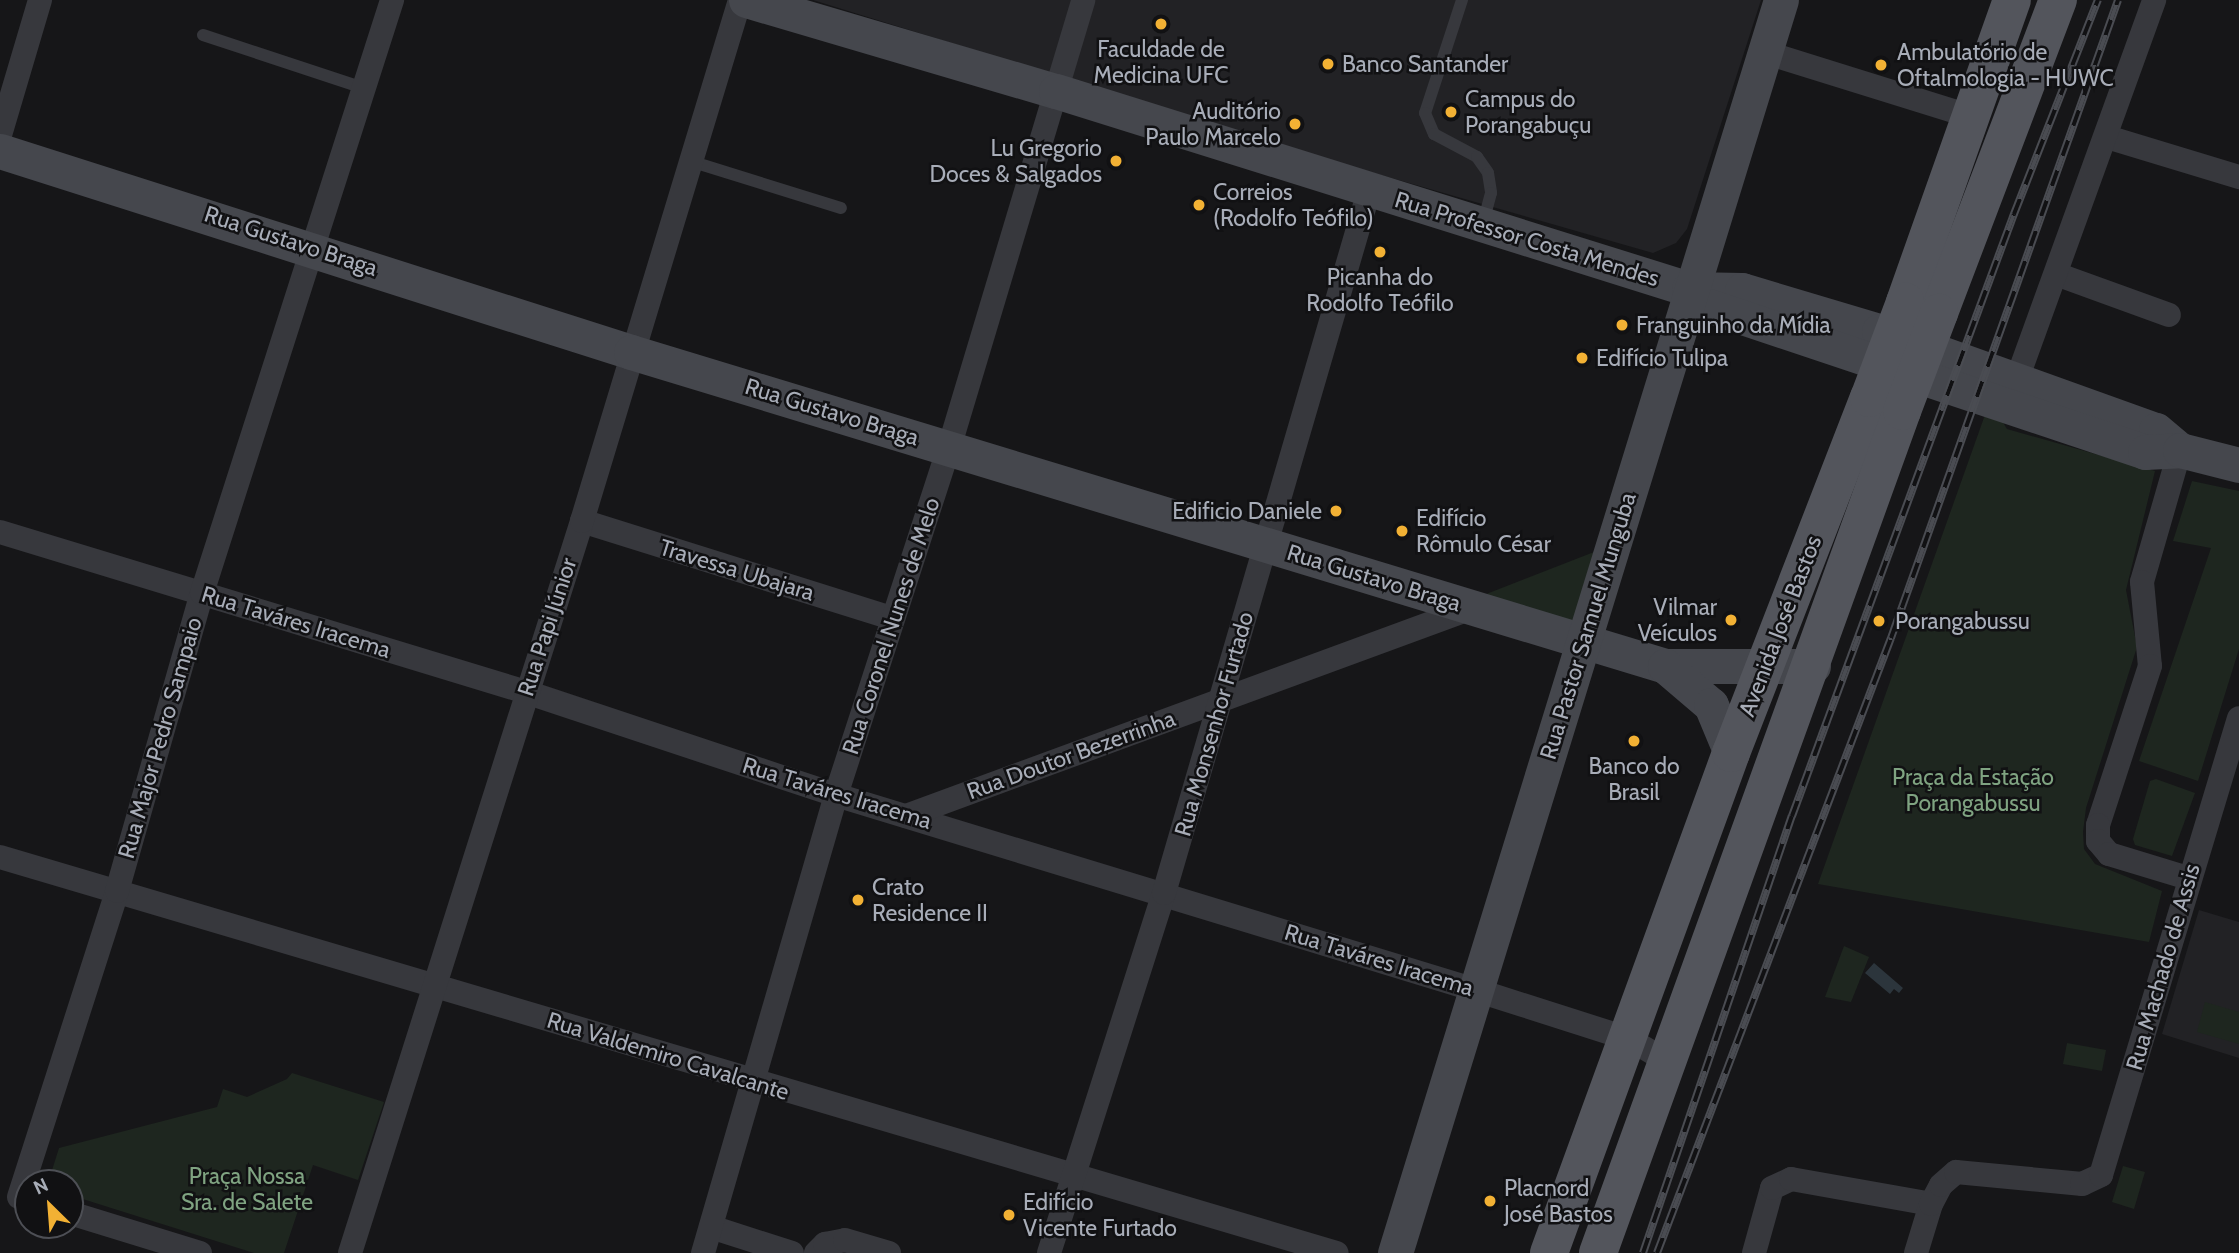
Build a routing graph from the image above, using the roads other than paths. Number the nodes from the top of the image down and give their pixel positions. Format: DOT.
graph roads {
  1 [pos="40,0"];
  2 [pos="392,0"];
  3 [pos="740,0"];
  4 [pos="746,0"];
  5 [pos="1083,0"];
  6 [pos="1462,0"];
  7 [pos="1781,0"];
  8 [pos="2012,0"];
  9 [pos="2058,0"];
  10 [pos="2154,0"];
  11 [pos="203,35"];
  12 [pos="1763,52"];
  13 [pos="363,88"];
  14 [pos="1056,91"];
  15 [pos="1973,117"];
  16 [pos="0,135"];
  17 [pos="2107,137"];
  18 [pos="0,151"];
  19 [pos="690,162"];
  20 [pos="2239,177"];
  21 [pos="1369,191"];
  22 [pos="841,208"];
  23 [pos="1482,226"];
  24 [pos="313,247"];
  25 [pos="2056,274"];
  26 [pos="1686,300"];
  27 [pos="1922,308"];
  28 [pos="2169,315"];
  29 [pos="631,352"];
  30 [pos="2016,382"];
  31 [pos="1885,405"];
  32 [pos="948,448"];
  33 [pos="2180,450"];
  34 [pos="2239,465"];
  35 [pos="582,521"];
  36 [pos="0,531"];
  37 [pos="1266,546"];
  38 [pos="202,593"];
  39 [pos="1472,608"];
  40 [pos="891,618"];
  41 [pos="1583,642"];
  42 [pos="1665,666"];
  43 [pos="1813,666"];
  44 [pos="1763,668"];
  45 [pos="526,692"];
  46 [pos="1222,700"];
  47 [pos="2239,718"];
  48 [pos="1731,753"];
  49 [pos="836,795"];
  50 [pos="906,816"];
  51 [pos="0,857"];
  52 [pos="2188,878"];
  53 [pos="117,891"];
  54 [pos="1164,893"];
  55 [pos="436,986"];
  56 [pos="1479,991"];
  57 [pos="1629,1039"];
  58 [pos="1670,1063"];
  59 [pos="755,1082"];
  60 [pos="25,1169"];
  61 [pos="1074,1176"];
  62 [pos="1931,1204"];
  63 [pos="84,1217"];
  64 [pos="711,1227"];
  65 [pos="200,1253"];
  66 [pos="350,1253"];
  67 [pos="703,1253"];
  68 [pos="792,1253"];
  69 [pos="816,1253"];
  70 [pos="890,1253"];
  71 [pos="1048,1253"];
  72 [pos="1337,1253"];
  73 [pos="1395,1253"];
  74 [pos="1549,1253"];
  75 [pos="1598,1253"];
  76 [pos="1754,1253"];
  77 [pos="1916,1253"];
  1 -- 16 [label="street"];
  2 -- 13 [label="street, Rua Major Pedro Sampaio"];
  3 -- 19 [label="street, Rua Papi Júnior"];
  4 -- 14 [label="street, Rua Professor Costa Mendes"];
  5 -- 14 [label="street, Rua Coronel Nunes de Melo"];
  6 -- 23 [label="lane"];
  7 -- 12 [label="street, Rua Pastor Samuel Munguba"];
  8 -- 15 [label="main road, Avenida José Bastos"];
  9 -- 27 [label="main road, Avenida José Bastos"];
  10 -- 17 [label="street"];
  11 -- 13 [label="lane"];
  12 -- 15 [label="street"];
  12 -- 26 [label="street, Rua Pastor Samuel Munguba"];
  13 -- 24 [label="street, Rua Major Pedro Sampaio"];
  14 -- 21 [label="street, Rua Professor Costa Mendes"];
  14 -- 32 [label="street, Rua Coronel Nunes de Melo"];
  15 -- 27 [label="main road, Avenida José Bastos"];
  17 -- 20 [label="street"];
  17 -- 25 [label="street"];
  18 -- 24 [label="street, Rua Gustavo Braga"];
  19 -- 22 [label="lane"];
  19 -- 29 [label="street, Rua Papi Júnior"];
  21 -- 23 [label="street, Rua Professor Costa Mendes"];
  21 -- 37 [label="street, Rua Monsenhor Furtado"];
  23 -- 26 [label="street, Rua Professor Costa Mendes"];
  24 -- 29 [label="street, Rua Gustavo Braga"];
  24 -- 38 [label="street, Rua Major Pedro Sampaio"];
  25 -- 28 [label="street"];
  25 -- 30 [label="street"];
  26 -- 30 [label="street, Rua Professor Costa Mendes"];
  26 -- 33 [label="street, Rua Professor Costa Mendes"];
  26 -- 41 [label="street, Rua Pastor Samuel Munguba"];
  27 -- 31 [label="main road, Avenida José Bastos, bridge"];
  29 -- 32 [label="street, Rua Gustavo Braga"];
  29 -- 35 [label="street, Rua Papi Júnior"];
  30 -- 33 [label="street, Rua Professor Costa Mendes"];
  31 -- 43 [label="main road, Avenida José Bastos"];
  31 -- 44 [label="main road, Avenida José Bastos"];
  32 -- 37 [label="street, Rua Gustavo Braga"];
  32 -- 40 [label="street, Rua Coronel Nunes de Melo"];
  33 -- 34 [label="street, Rua Professor Costa Mendes"];
  33 -- 52 [label="street"];
  35 -- 40 [label="street, Travessa Ubajara"];
  35 -- 45 [label="street, Rua Papi Júnior"];
  36 -- 38 [label="street, Rua Taváres Iracema"];
  37 -- 39 [label="street, Rua Gustavo Braga"];
  37 -- 46 [label="street, Rua Monsenhor Furtado"];
  38 -- 45 [label="street, Rua Taváres Iracema"];
  38 -- 53 [label="street, Rua Major Pedro Sampaio"];
  39 -- 41 [label="street, Rua Gustavo Braga"];
  39 -- 46 [label="street, Rua Doutor Bezerrinha"];
  40 -- 49 [label="street, Rua Coronel Nunes de Melo"];
  41 -- 42 [label="street, Rua Gustavo Braga"];
  41 -- 56 [label="street, Rua Pastor Samuel Munguba"];
  42 -- 44 [label="street, Rua Gustavo Braga"];
  42 -- 48 [label="street, Rua Gustavo Braga"];
  43 -- 44 [label="street, Rua Gustavo Braga"];
  43 -- 58 [label="main road, Avenida José Bastos"];
  44 -- 48 [label="main road, Avenida José Bastos"];
  45 -- 49 [label="street, Rua Taváres Iracema"];
  45 -- 55 [label="street, Rua Papi Júnior"];
  46 -- 50 [label="street, Rua Doutor Bezerrinha"];
  46 -- 54 [label="street, Rua Monsenhor Furtado"];
  47 -- 52 [label="street, Rua Machado de Assis"];
  48 -- 57 [label="main road, Avenida José Bastos"];
  49 -- 50 [label="street, Rua Taváres Iracema"];
  49 -- 59 [label="street, Rua Coronel Nunes de Melo"];
  50 -- 54 [label="street, Rua Taváres Iracema"];
  51 -- 53 [label="street, Rua Valdemiro Cavalcante"];
  52 -- 62 [label="street, Rua Machado de Assis"];
  53 -- 55 [label="street, Rua Valdemiro Cavalcante"];
  53 -- 60 [label="street, Rua Major Pedro Sampaio"];
  54 -- 56 [label="street, Rua Taváres Iracema"];
  54 -- 61 [label="street, Rua Monsenhor Furtado"];
  55 -- 59 [label="street, Rua Valdemiro Cavalcante"];
  55 -- 66 [label="street, Rua Papi Júnior"];
  56 -- 57 [label="street, Rua Taváres Iracema"];
  56 -- 73 [label="street, Rua Pastor Samuel Munguba"];
  57 -- 58 [label="street, Rua Taváres Iracema"];
  57 -- 74 [label="main road, Avenida José Bastos"];
  58 -- 75 [label="main road, Avenida José Bastos"];
  59 -- 61 [label="street, Rua Valdemiro Cavalcante"];
  59 -- 64 [label="street, Rua Coronel Nunes de Melo"];
  61 -- 71 [label="street, Rua Monsenhor Furtado"];
  61 -- 72 [label="street, Rua Valdemiro Cavalcante"];
  62 -- 76 [label="street"];
  62 -- 77 [label="street"];
  63 -- 65 [label="street"];
  64 -- 67 [label="street, Rua Coronel Nunes de Melo"];
  64 -- 68 [label="street"];
  69 -- 70 [label="street"];
}
